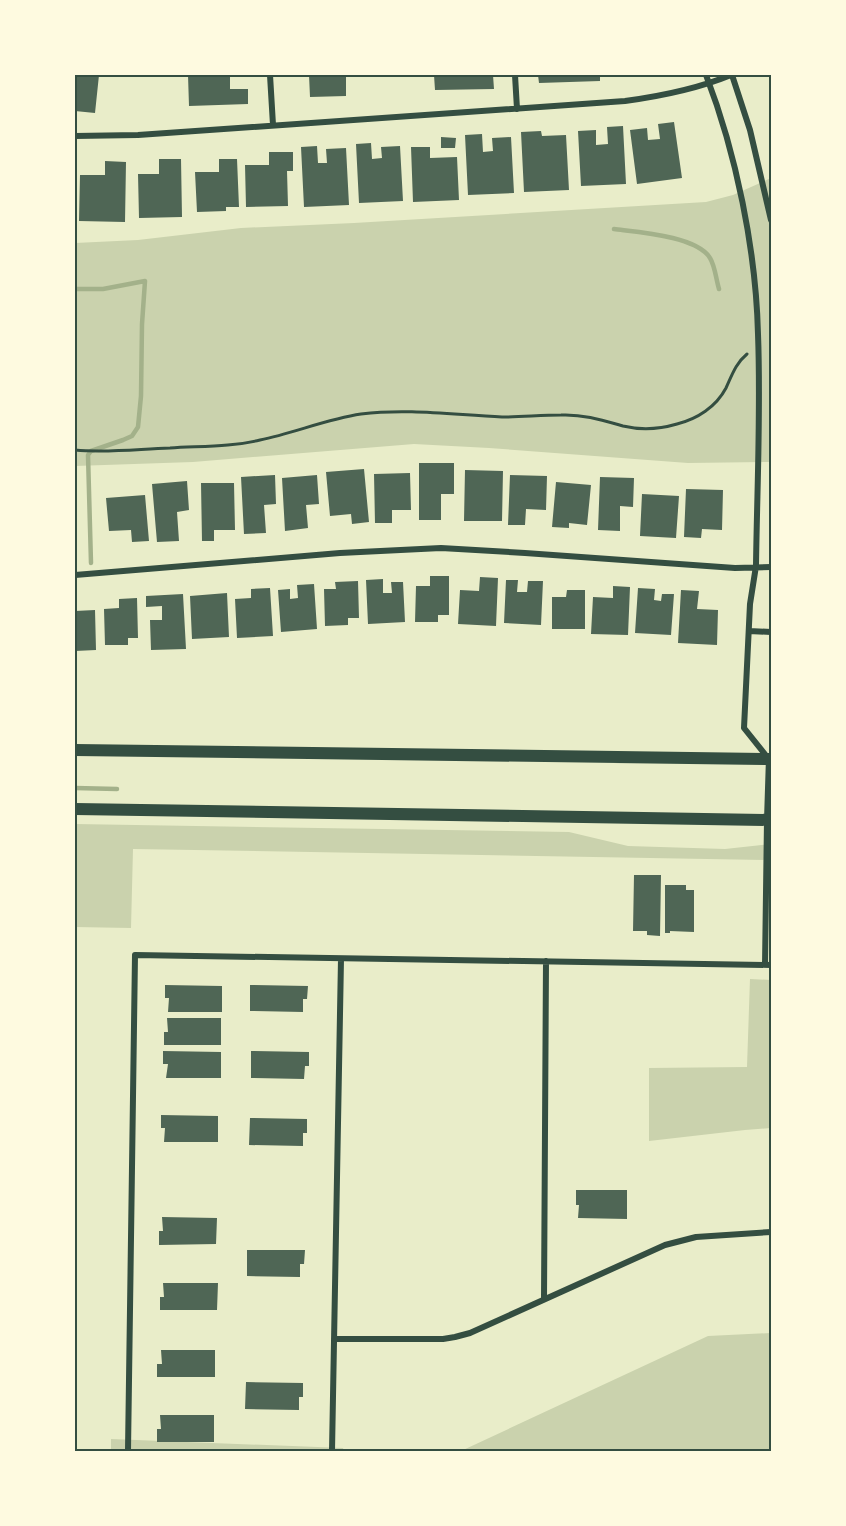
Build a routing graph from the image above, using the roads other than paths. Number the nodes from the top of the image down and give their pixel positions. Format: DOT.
graph roads {
  1 [pos="270,75"];
  2 [pos="514,75"];
  3 [pos="706,75"];
  4 [pos="732,75"];
  5 [pos="710,84"];
  6 [pos="517,109"];
  7 [pos="273,125"];
  8 [pos="75,136"];
  9 [pos="771,220"];
  10 [pos="756,566"];
  11 [pos="771,567"];
  12 [pos="75,574"];
  13 [pos="749,631"];
  14 [pos="771,632"];
  15 [pos="75,750"];
  16 [pos="770,757"];
  17 [pos="75,809"];
  18 [pos="769,820"];
  19 [pos="341,958"];
  20 [pos="546,962"];
  21 [pos="768,965"];
  22 [pos="771,1232"];
  23 [pos="544,1299"];
  24 [pos="334,1339"];
  25 [pos="128,1451"];
  26 [pos="332,1451"];
  1 -- 7 [label="street"];
  2 -- 6 [label="street"];
  3 -- 5 [label="street"];
  4 -- 5 [label="street"];
  4 -- 9 [label="street"];
  5 -- 6 [label="street"];
  5 -- 10 [label="street"];
  6 -- 7 [label="street"];
  7 -- 8 [label="street"];
  10 -- 11 [label="street"];
  10 -- 12 [label="street"];
  10 -- 13 [label="street"];
  13 -- 14 [label="street"];
  13 -- 16 [label="street"];
  15 -- 16 [label="main road"];
  16 -- 18 [label="street"];
  17 -- 18 [label="main road"];
  18 -- 21 [label="street"];
  19 -- 20 [label="street"];
  19 -- 24 [label="street"];
  19 -- 25 [label="street"];
  20 -- 21 [label="street"];
  20 -- 23 [label="street"];
  22 -- 23 [label="street"];
  23 -- 24 [label="street"];
  24 -- 26 [label="street"];
}
